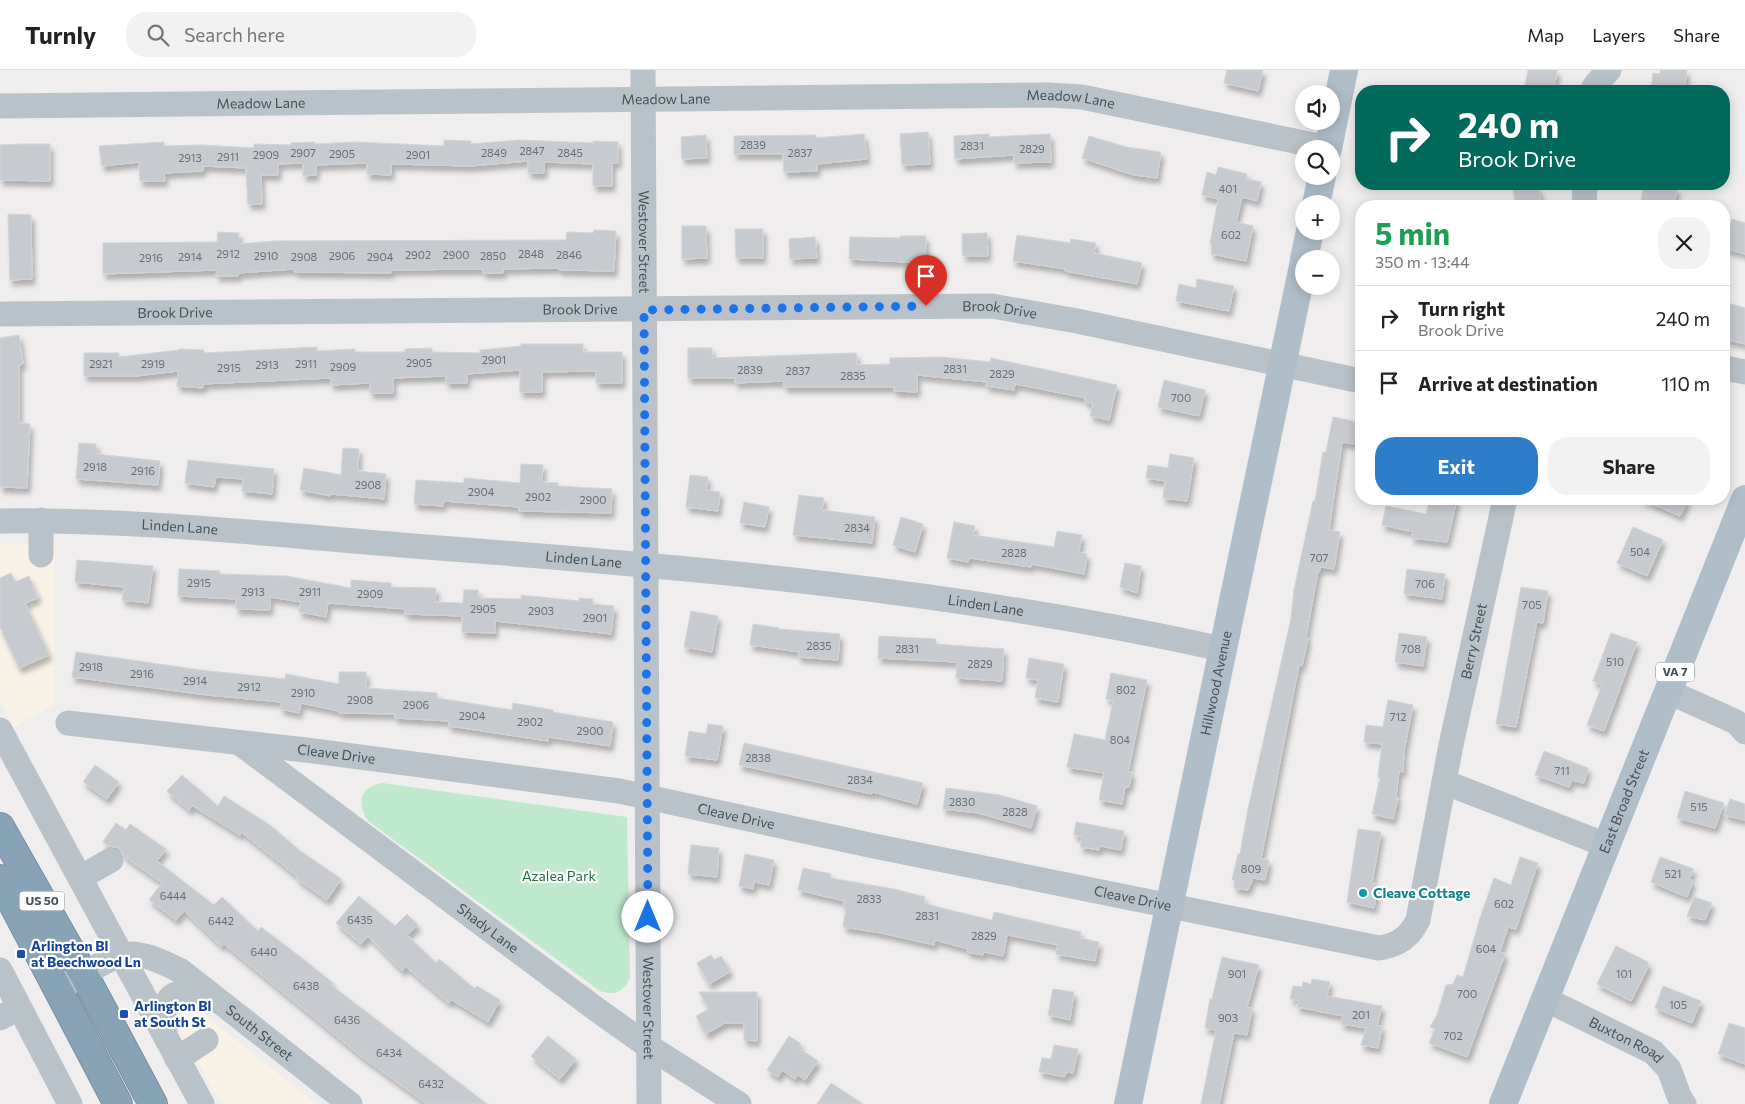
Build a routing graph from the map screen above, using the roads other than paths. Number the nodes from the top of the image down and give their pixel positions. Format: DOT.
graph roads {
  1 [pos="643,70"];
  2 [pos="1344,70"];
  3 [pos="1609,70"];
  4 [pos="1595,85"];
  5 [pos="643,100"];
  6 [pos="0,106"];
  7 [pos="1330,140"];
  8 [pos="1295,141"];
  9 [pos="1297,295"];
  10 [pos="644,310"];
  11 [pos="0,314"];
  12 [pos="1282,365"];
  13 [pos="1730,369"];
  14 [pos="1745,372"];
  15 [pos="1355,380"];
  16 [pos="1745,499"];
  17 [pos="1504,505"];
  18 [pos="41,520"];
  19 [pos="0,521"];
  20 [pos="41,555"];
  21 [pos="646,563"];
  22 [pos="1222,649"];
  23 [pos="1667,691"];
  24 [pos="68,723"];
  25 [pos="1745,732"];
  26 [pos="12,738"];
  27 [pos="241,744"];
  28 [pos="1444,782"];
  29 [pos="647,796"];
  30 [pos="0,827"];
  31 [pos="1606,845"];
  32 [pos="111,860"];
  33 [pos="80,878"];
  34 [pos="0,879"];
  35 [pos="1170,905"];
  36 [pos="1398,943"];
  37 [pos="121,955"];
  38 [pos="0,970"];
  39 [pos="84,975"];
  40 [pos="58,989"];
  41 [pos="1545,999"];
  42 [pos="226,1005"];
  43 [pos="10,1013"];
  44 [pos="164,1035"];
  45 [pos="206,1040"];
  46 [pos="648,1046"];
  47 [pos="177,1059"];
  48 [pos="70,1104"];
  49 [pos="118,1104"];
  50 [pos="153,1104"];
  51 [pos="202,1104"];
  52 [pos="350,1104"];
  53 [pos="649,1104"];
  54 [pos="739,1104"];
  55 [pos="1128,1104"];
  56 [pos="1503,1104"];
  57 [pos="1684,1104"];
  1 -- 5 [label="street, Westover Street"];
  2 -- 7 [label="main road"];
  3 -- 4 [label="street"];
  5 -- 6 [label="street, Meadow Lane"];
  5 -- 8 [label="street, Meadow Lane"];
  5 -- 10 [label="street, Westover Street"];
  9 -- 12 [label="main road, Hillwood Avenue"];
  10 -- 11 [label="street, Brook Drive"];
  10 -- 12 [label="street, Brook Drive"];
  10 -- 21 [label="street, Westover Street"];
  12 -- 15 [label="street, Brook Drive"];
  12 -- 22 [label="main road, Hillwood Avenue"];
  13 -- 14 [label="street"];
  16 -- 23 [label="main road, East Broad Street / VA 7"];
  17 -- 28 [label="street, Berry Street"];
  18 -- 19 [label="street, Linden Lane"];
  18 -- 20 [label="street"];
  18 -- 21 [label="street, Linden Lane"];
  21 -- 22 [label="street, Linden Lane"];
  21 -- 29 [label="street, Westover Street"];
  22 -- 35 [label="main road, Hillwood Avenue"];
  23 -- 25 [label="street"];
  23 -- 31 [label="main road, East Broad Street / VA 7"];
  24 -- 27 [label="street, Cleave Drive"];
  26 -- 33 [label="street"];
  27 -- 29 [label="street, Cleave Drive"];
  27 -- 46 [label="street, Shady Lane"];
  28 -- 31 [label="street"];
  28 -- 36 [label="street, Berry Street"];
  29 -- 35 [label="street, Cleave Drive"];
  29 -- 46 [label="street, Westover Street"];
  30 -- 39 [label="highway, US 50"];
  31 -- 41 [label="main road, East Broad Street / VA 7"];
  32 -- 33 [label="street"];
  33 -- 37 [label="street"];
  34 -- 40 [label="highway, US 50"];
  35 -- 36 [label="street, Cleave Drive"];
  35 -- 55 [label="main road, Hillwood Avenue"];
  37 -- 39 [label="street"];
  37 -- 42 [label="street, South Street"];
  37 -- 44 [label="street"];
  38 -- 43 [label="street"];
  39 -- 40 [label="street"];
  39 -- 50 [label="highway, US 50"];
  40 -- 49 [label="highway, US 50"];
  41 -- 56 [label="main road, East Broad Street / VA 7"];
  41 -- 57 [label="street, Buxton Road"];
  42 -- 44 [label="street"];
  42 -- 52 [label="street, South Street"];
  43 -- 48 [label="street"];
  44 -- 47 [label="street"];
  45 -- 47 [label="street"];
  46 -- 53 [label="street, Westover Street"];
  46 -- 54 [label="street, Shady Lane"];
  47 -- 51 [label="street"];
}
